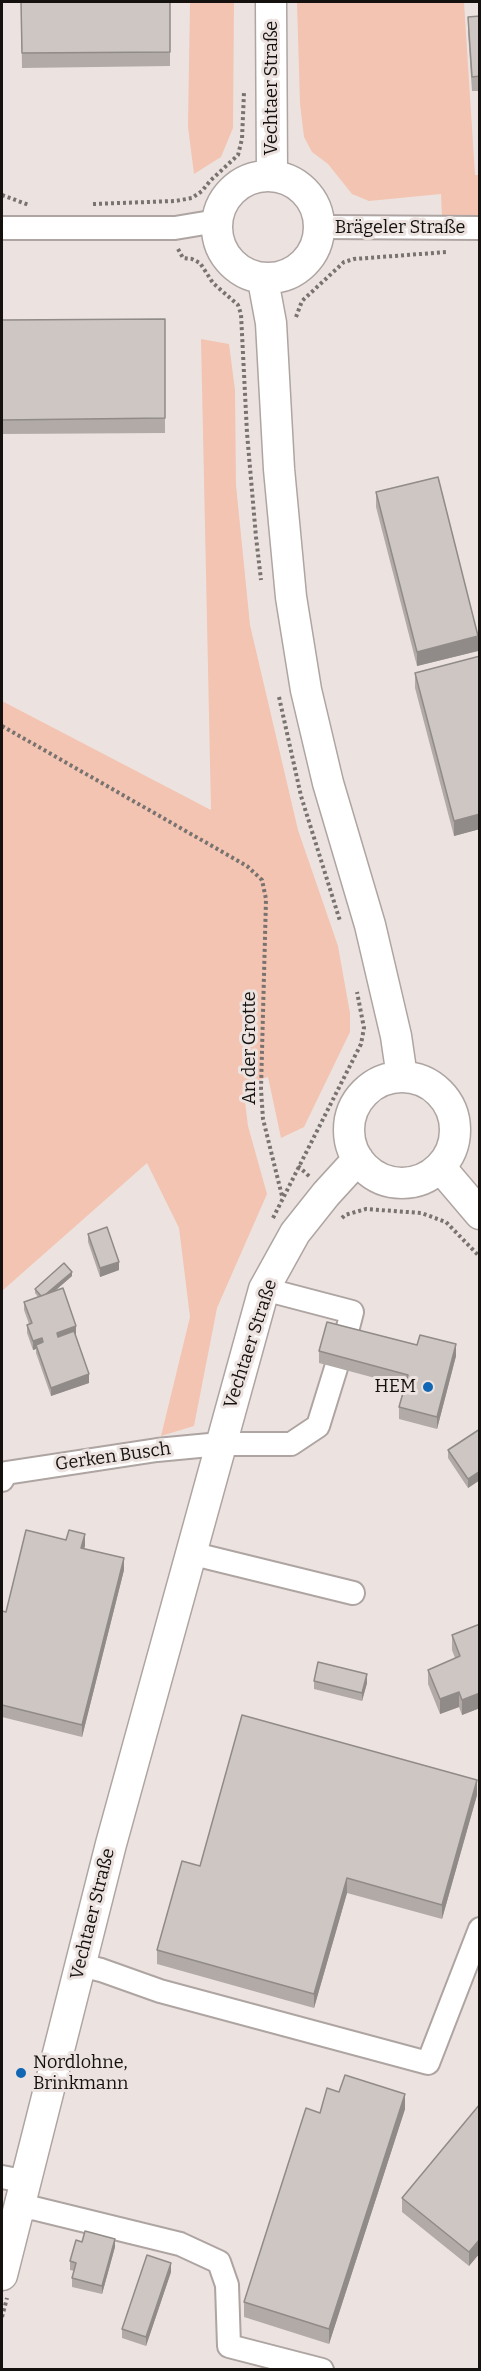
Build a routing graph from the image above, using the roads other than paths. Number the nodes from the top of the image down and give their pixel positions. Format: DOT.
graph roads {
  1 [pos="271,2"];
  2 [pos="272,174"];
  3 [pos="217,221"];
  4 [pos="321,227"];
  5 [pos="2,228"];
  6 [pos="480,228"];
  7 [pos="263,280"];
  8 [pos="402,1077"];
  9 [pos="358,1160"];
  10 [pos="440,1167"];
  11 [pos="480,1214"];
  12 [pos="264,1289"];
  13 [pos="345,1338"];
  14 [pos="336,1368"];
  15 [pos="220,1444"];
  16 [pos="3,1475"];
  17 [pos="190,1553"];
  18 [pos="353,1593"];
  19 [pos="480,1929"];
  20 [pos="80,1965"];
  21 [pos="14,2180"];
  22 [pos="19,2210"];
  23 [pos="2,2275"];
  24 [pos="322,2370"];
  1 -- 2 [label="main road, Vechtaer Straße"];
  2 -- 3 [label="main road"];
  2 -- 4 [label="main road"];
  3 -- 5 [label="street"];
  3 -- 7 [label="main road"];
  4 -- 6 [label="street, Brägeler Straße"];
  4 -- 7 [label="main road"];
  7 -- 8 [label="main road"];
  8 -- 9 [label="main road"];
  8 -- 10 [label="main road"];
  9 -- 10 [label="main road"];
  9 -- 12 [label="main road, Vechtaer Straße"];
  10 -- 11 [label="main road"];
  12 -- 13 [label="street"];
  12 -- 15 [label="main road, Vechtaer Straße"];
  14 -- 15 [label="street, Gerken Busch"];
  15 -- 16 [label="street, Gerken Busch"];
  15 -- 17 [label="main road, Vechtaer Straße"];
  17 -- 18 [label="street"];
  17 -- 20 [label="main road, Vechtaer Straße"];
  19 -- 20 [label="street"];
  20 -- 21 [label="main road, Vechtaer Straße"];
  21 -- 22 [label="main road, Vechtaer Straße"];
  22 -- 23 [label="main road, Vechtaer Straße"];
  22 -- 24 [label="street"];
}
